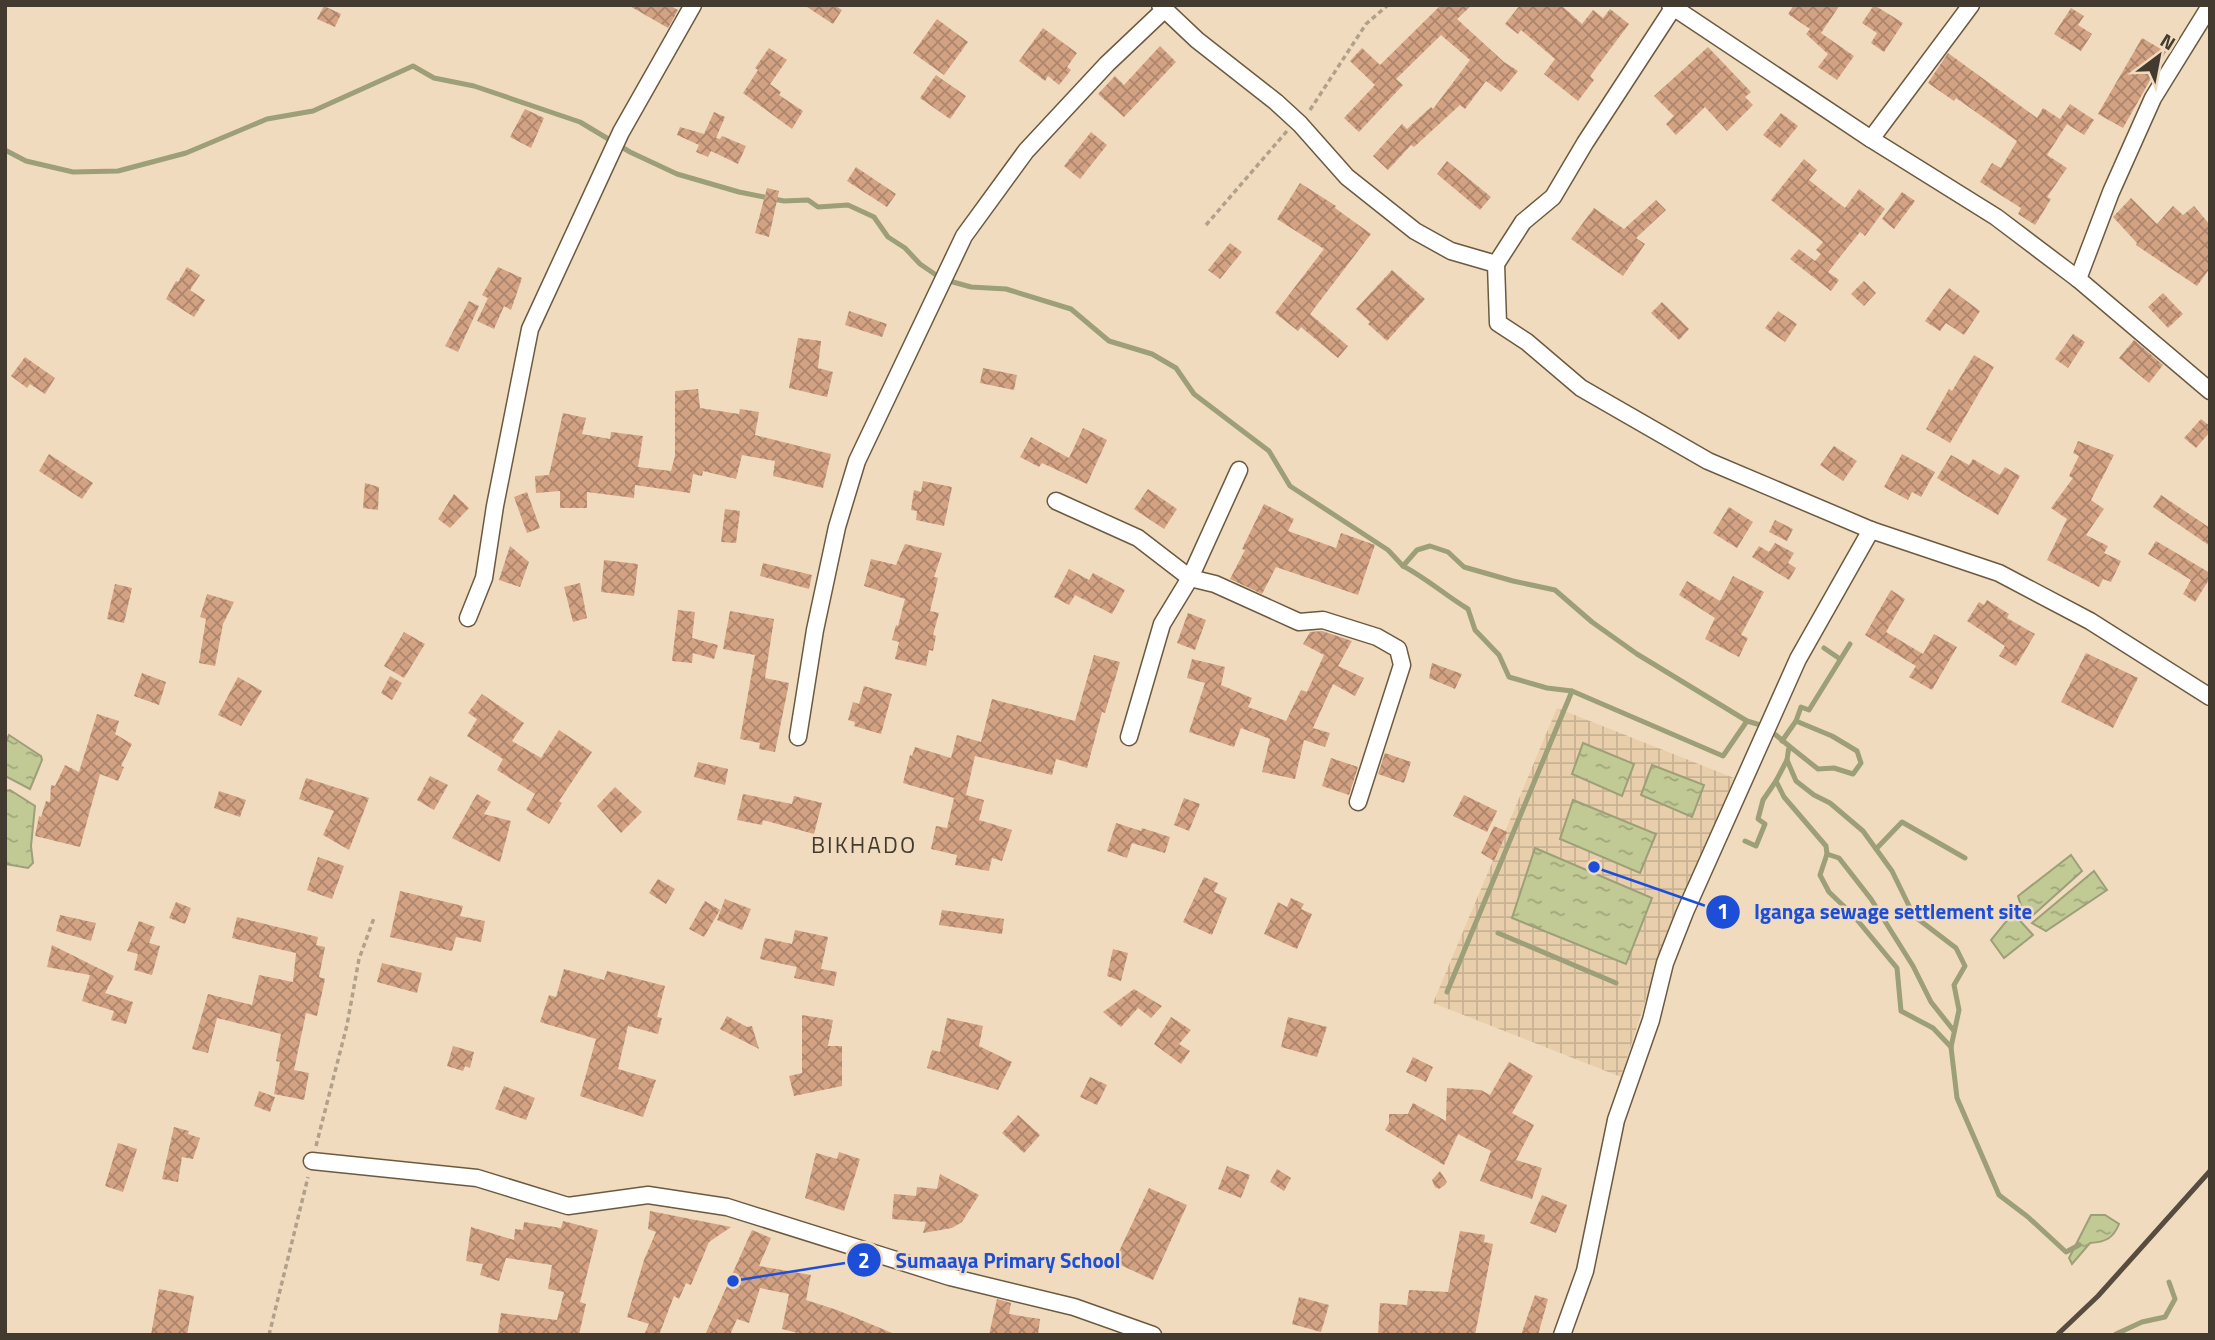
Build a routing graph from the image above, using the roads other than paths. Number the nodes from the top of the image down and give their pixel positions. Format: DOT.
graph roads {
  1 [pos="693,5"];
  2 [pos="1971,5"];
  3 [pos="1673,6"];
  4 [pos="2210,6"];
  5 [pos="1162,7"];
  6 [pos="1871,139"];
  7 [pos="1496,264"];
  8 [pos="2078,279"];
  9 [pos="2210,391"];
  10 [pos="1239,470"];
  11 [pos="1056,501"];
  12 [pos="1871,530"];
  13 [pos="1190,578"];
  14 [pos="468,618"];
  15 [pos="2210,696"];
  16 [pos="797,737"];
  17 [pos="1129,737"];
  18 [pos="1358,802"];
  19 [pos="312,1161"];
  20 [pos="1153,1335"];
  21 [pos="1562,1335"];
  1 -- 14 [label="street"];
  2 -- 6 [label="street"];
  3 -- 6 [label="street"];
  3 -- 7 [label="street"];
  4 -- 8 [label="street"];
  5 -- 7 [label="street"];
  5 -- 16 [label="street"];
  6 -- 8 [label="street"];
  7 -- 12 [label="street"];
  8 -- 9 [label="street"];
  10 -- 13 [label="street"];
  11 -- 13 [label="street"];
  12 -- 15 [label="street"];
  12 -- 21 [label="street"];
  13 -- 17 [label="street"];
  13 -- 18 [label="street"];
  19 -- 20 [label="street"];
}
